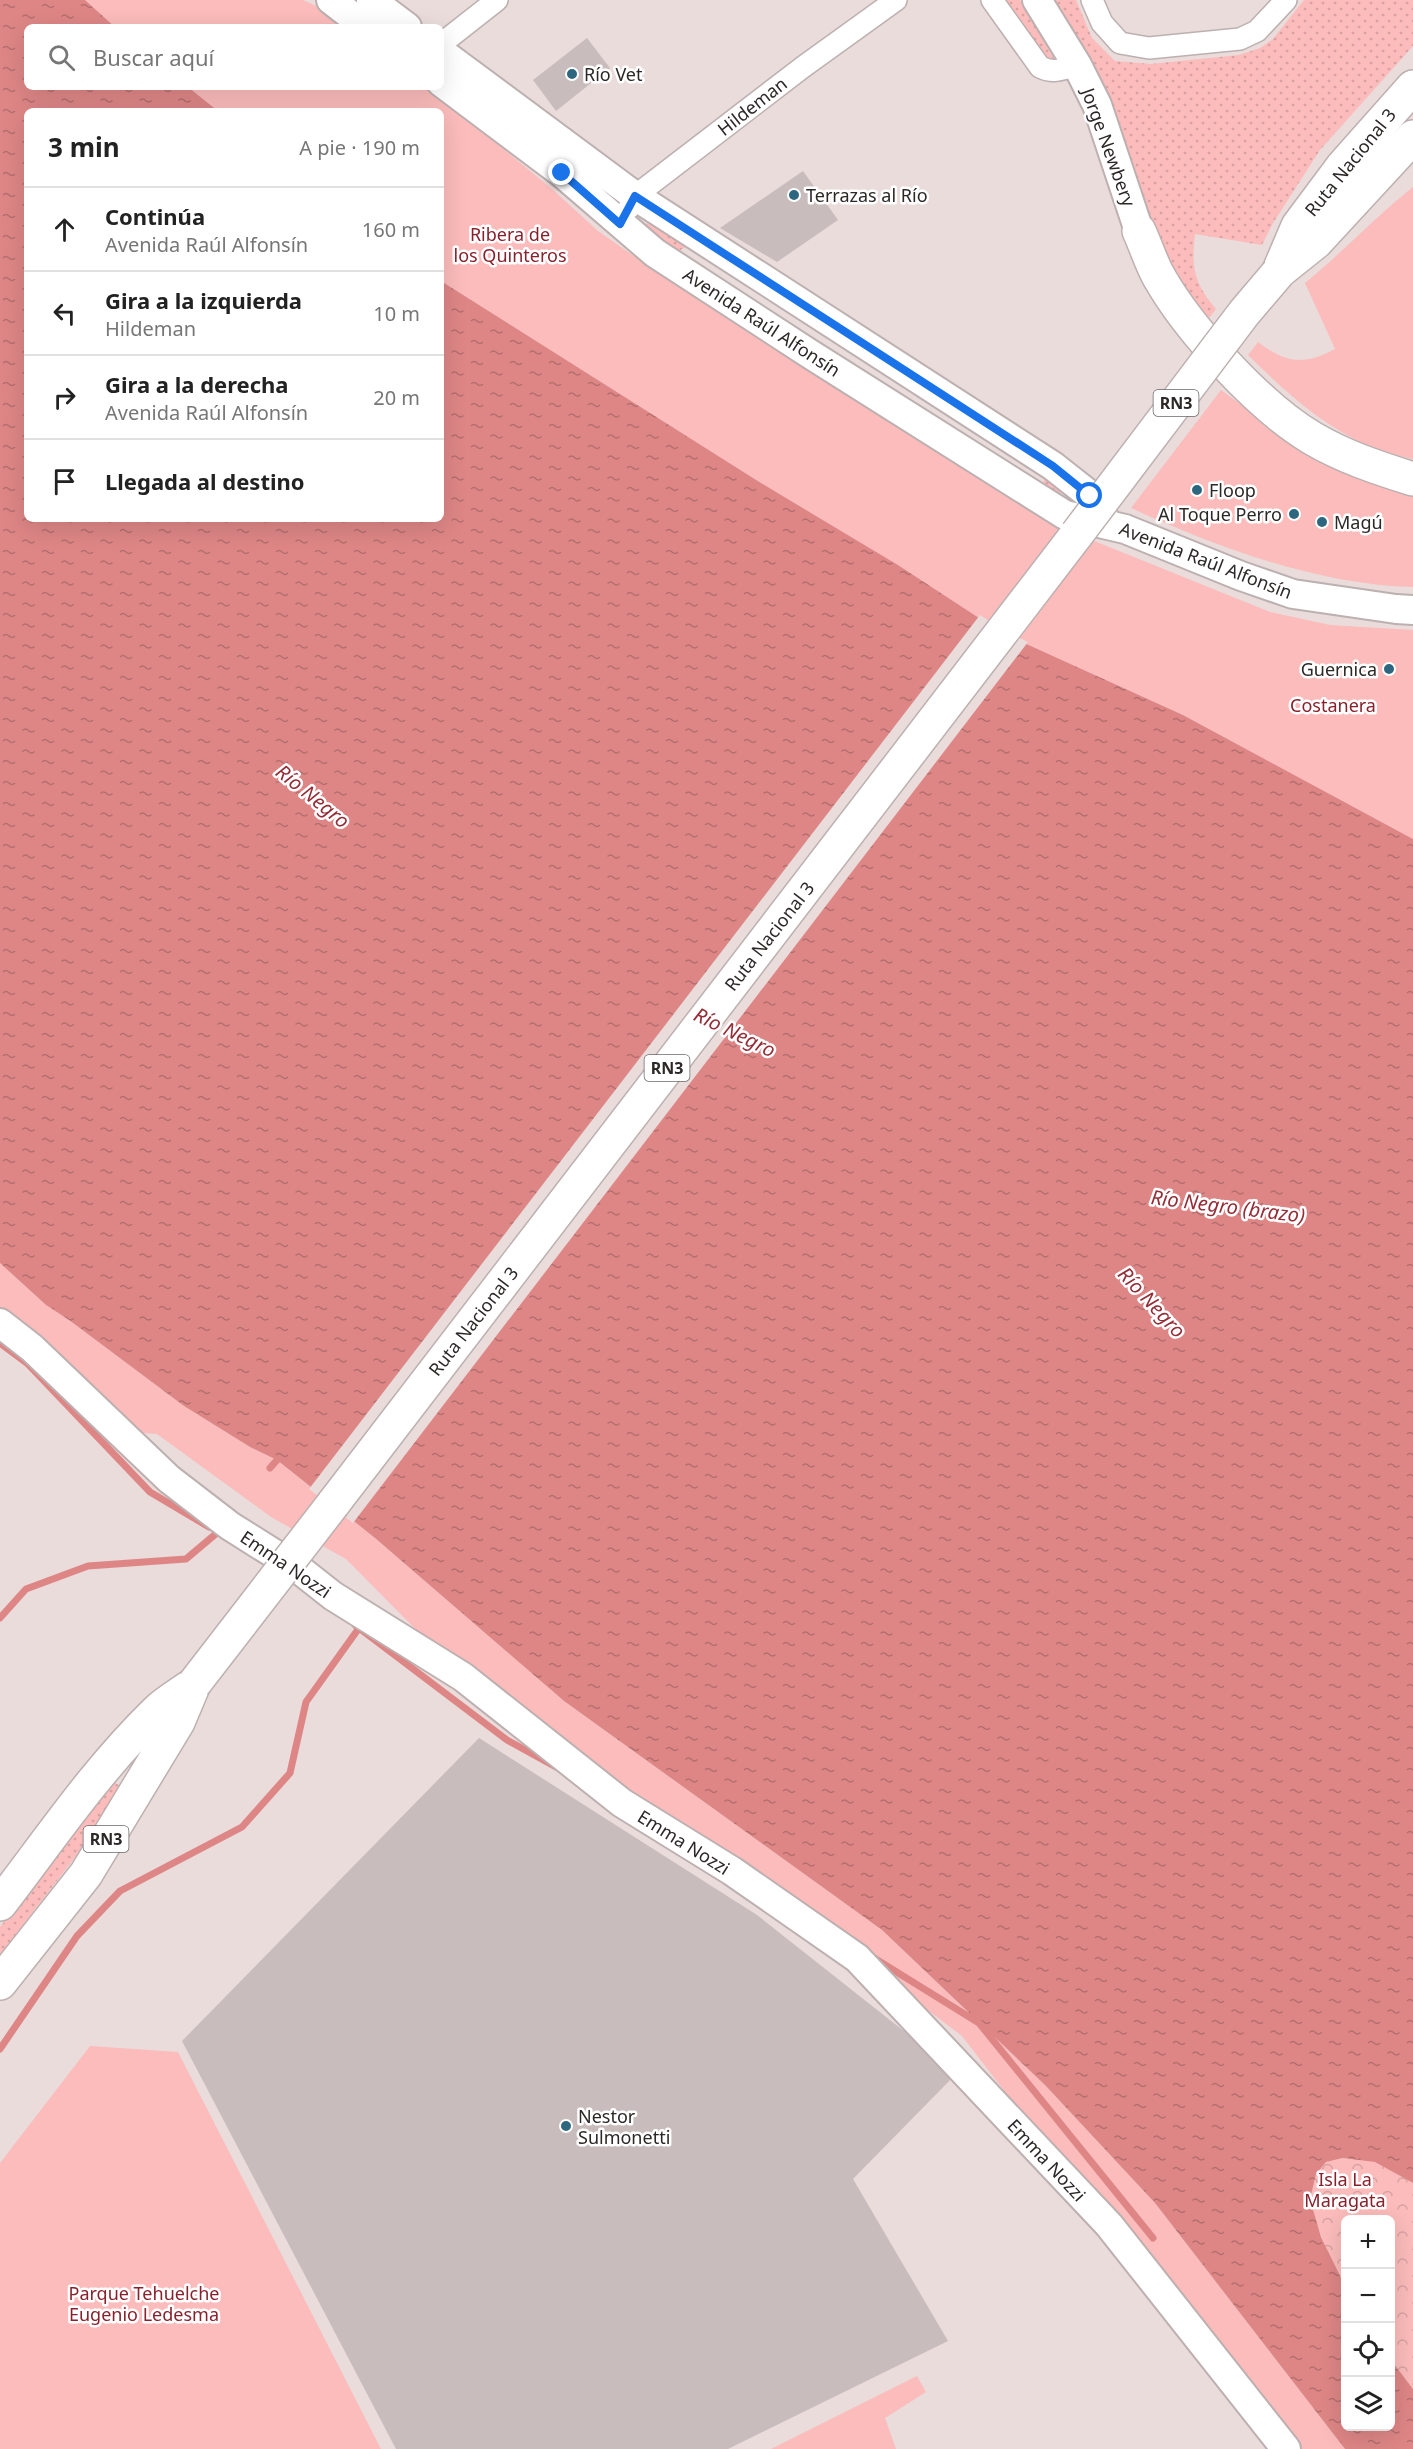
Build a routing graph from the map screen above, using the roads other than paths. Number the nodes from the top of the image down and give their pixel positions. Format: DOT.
graph roads {
  1 [pos="331,0"];
  2 [pos="371,0"];
  3 [pos="497,0"];
  4 [pos="896,0"];
  5 [pos="992,0"];
  6 [pos="1037,0"];
  7 [pos="1092,0"];
  8 [pos="1286,0"];
  9 [pos="362,24"];
  10 [pos="403,24"];
  11 [pos="444,42"];
  12 [pos="444,53"];
  13 [pos="1077,65"];
  14 [pos="444,84"];
  15 [pos="1413,87"];
  16 [pos="1413,137"];
  17 [pos="1413,164"];
  18 [pos="1365,188"];
  19 [pos="635,196"];
  20 [pos="620,224"];
  21 [pos="1139,231"];
  22 [pos="1278,273"];
  23 [pos="1413,479"];
  24 [pos="1107,523"];
  25 [pos="1413,610"];
  26 [pos="0,1323"];
  27 [pos="194,1684"];
  28 [pos="0,1904"];
  29 [pos="0,1983"];
  30 [pos="1286,2449"];
  1 -- 9 [label="main road"];
  2 -- 10 [label="main road"];
  3 -- 11 [label="street"];
  4 -- 19 [label="street, Hildeman"];
  5 -- 13 [label="street, Jorge Newbery"];
  6 -- 13 [label="main road, Jorge Newbery"];
  7 -- 8 [label="street"];
  12 -- 19 [label="main road, Avenida Raúl Alfonsín"];
  13 -- 21 [label="main road, Jorge Newbery"];
  14 -- 20 [label="main road, Avenida Raúl Alfonsín"];
  15 -- 22 [label="highway, Ruta Nacional 3 / RN3"];
  16 -- 18 [label="highway, Ruta Nacional 3 / RN3"];
  17 -- 18 [label="highway"];
  18 -- 22 [label="highway, Ruta Nacional 3 / RN3"];
  19 -- 20 [label="street, Hildeman"];
  19 -- 24 [label="main road, Avenida Raúl Alfonsín"];
  20 -- 24 [label="main road, Avenida Raúl Alfonsín"];
  21 -- 23 [label="highway"];
  22 -- 27 [label="highway, Ruta Nacional 3 / RN3, bridge"];
  24 -- 25 [label="main road, Avenida Raúl Alfonsín"];
  26 -- 30 [label="main road, Emma Nozzi"];
  27 -- 28 [label="highway, RN3"];
  27 -- 29 [label="highway, RN3"];
}
